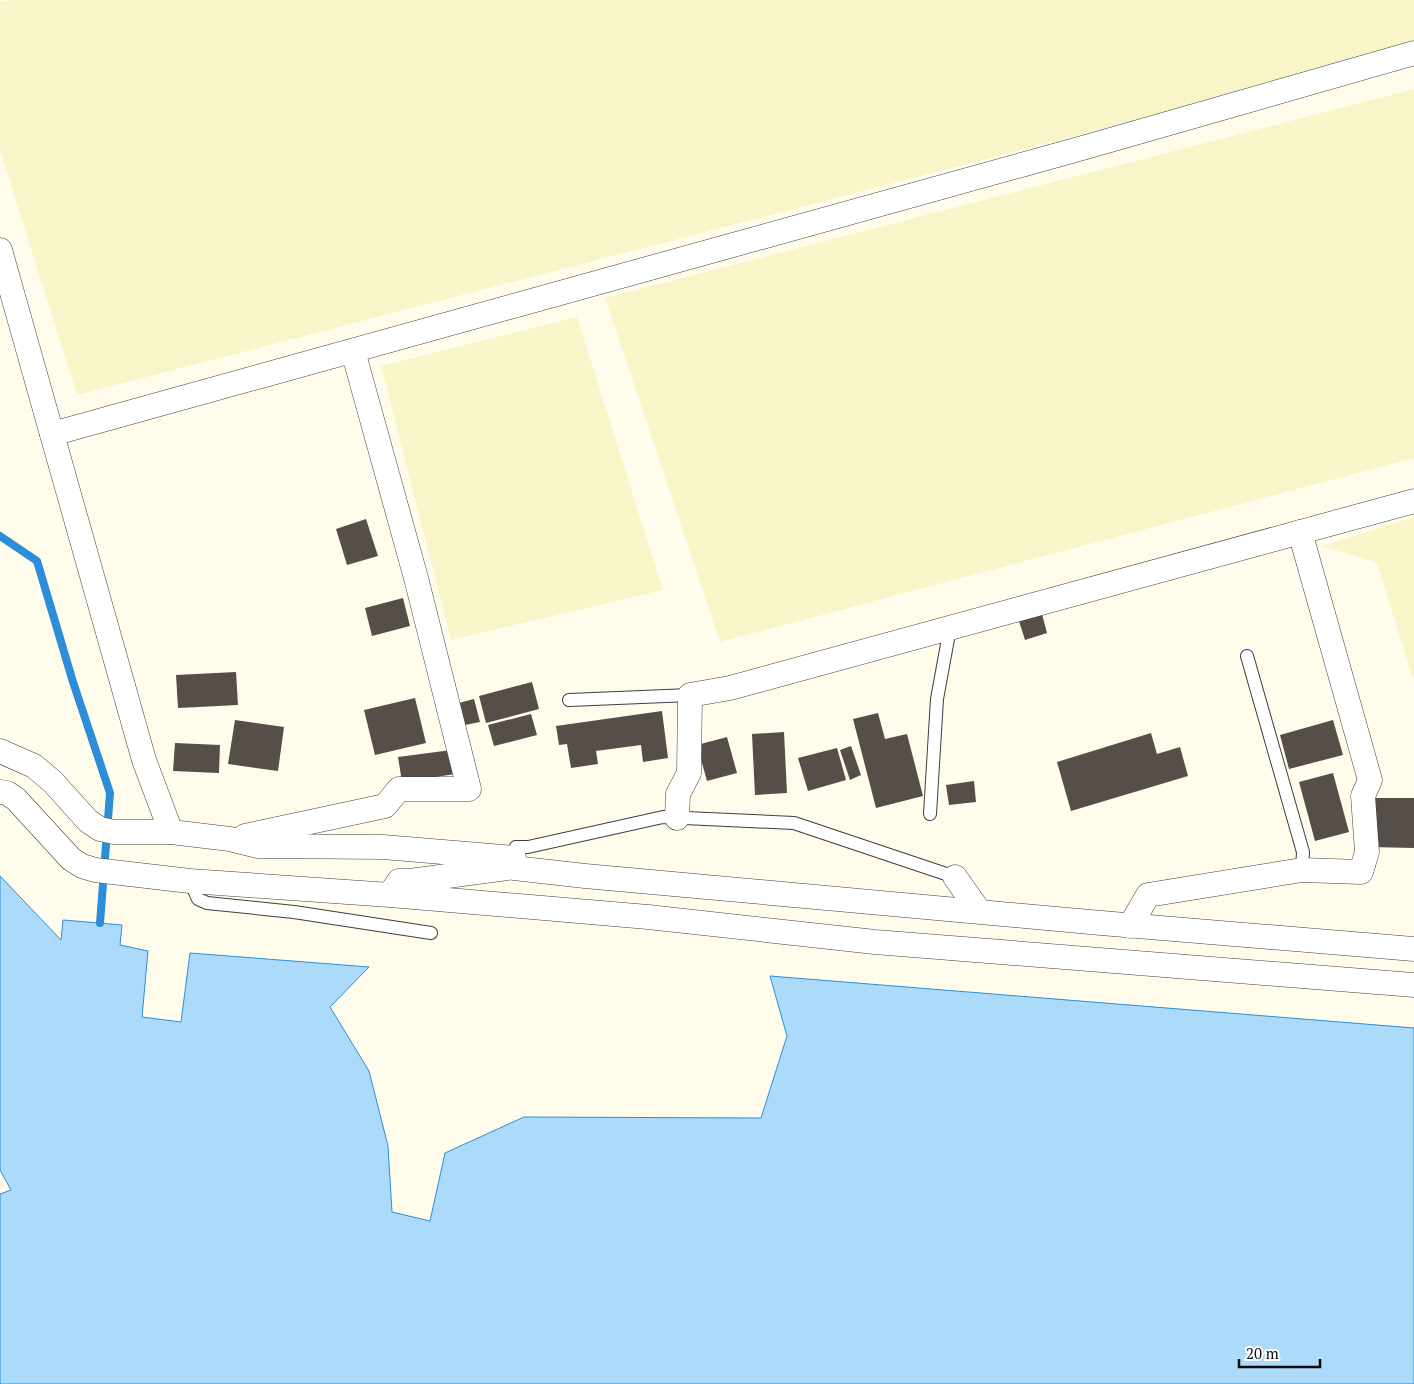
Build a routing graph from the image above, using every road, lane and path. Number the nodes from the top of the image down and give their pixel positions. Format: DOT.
graph roads {
  1 [pos="1414,53"];
  2 [pos="0,250"];
  3 [pos="353,351"];
  4 [pos="52,434"];
  5 [pos="1414,501"];
  6 [pos="1300,532"];
  7 [pos="950,628"];
  8 [pos="1247,656"];
  9 [pos="690,695"];
  10 [pos="569,700"];
  11 [pos="0,752"];
  12 [pos="0,792"];
  13 [pos="930,814"];
  14 [pos="677,818"];
  15 [pos="171,832"];
  16 [pos="230,839"];
  17 [pos="514,863"];
  18 [pos="1302,870"];
  19 [pos="955,877"];
  20 [pos="190,881"];
  21 [pos="390,895"];
  22 [pos="979,911"];
  23 [pos="1130,926"];
  24 [pos="431,933"];
  25 [pos="1414,949"];
  26 [pos="1414,985"];
  1 -- 3 [label="street"];
  2 -- 4 [label="street"];
  3 -- 4 [label="street"];
  3 -- 16 [label="street"];
  4 -- 15 [label="street"];
  5 -- 6 [label="street"];
  6 -- 7 [label="street"];
  6 -- 18 [label="street"];
  7 -- 9 [label="street"];
  7 -- 13 [label="lane"];
  8 -- 18 [label="lane"];
  9 -- 10 [label="lane"];
  9 -- 14 [label="street"];
  11 -- 15 [label="street"];
  12 -- 20 [label="street"];
  14 -- 17 [label="lane"];
  14 -- 19 [label="lane"];
  15 -- 16 [label="street"];
  16 -- 17 [label="street"];
  17 -- 21 [label="street"];
  17 -- 22 [label="street"];
  18 -- 23 [label="street"];
  19 -- 22 [label="street"];
  20 -- 21 [label="street"];
  20 -- 24 [label="lane"];
  21 -- 26 [label="street"];
  22 -- 23 [label="street"];
  23 -- 25 [label="street"];
}
